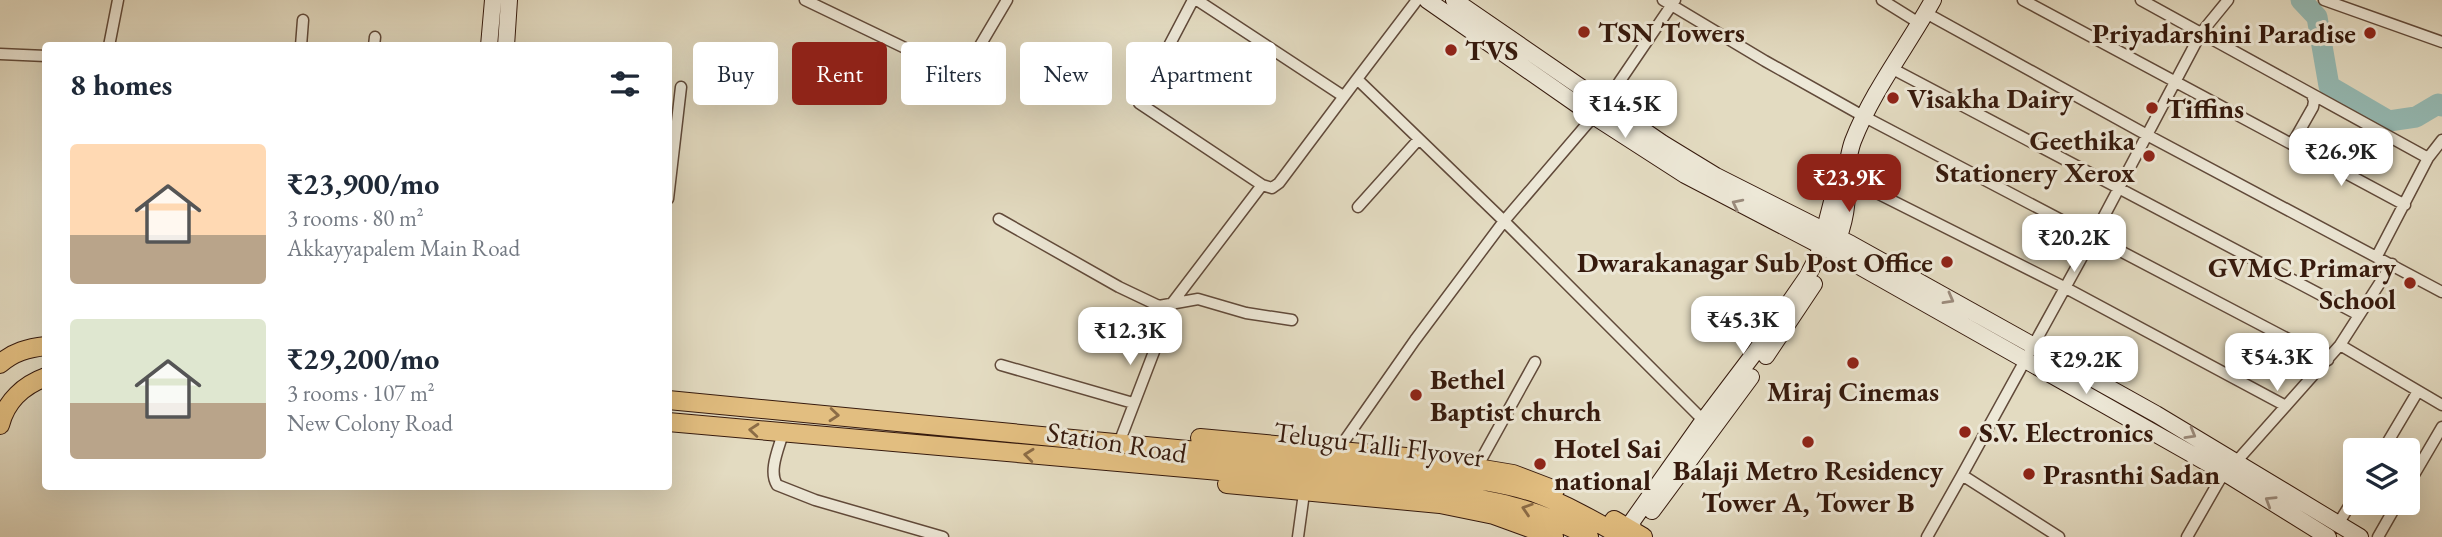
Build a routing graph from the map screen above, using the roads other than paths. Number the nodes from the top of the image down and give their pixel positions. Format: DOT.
graph roads {
  1 [pos="118,0"];
  2 [pos="492,0"];
  3 [pos="509,0"];
  4 [pos="805,0"];
  5 [pos="1195,0"];
  6 [pos="1417,0"];
  7 [pos="1427,0"];
  8 [pos="1454,0"];
  9 [pos="1882,0"];
  10 [pos="2023,0"];
  11 [pos="2141,0"];
  12 [pos="2228,0"];
  13 [pos="2324,0"];
  14 [pos="1004,1"];
  15 [pos="1670,2"];
  16 [pos="1926,12"];
  17 [pos="303,20"];
  18 [pos="2201,33"];
  19 [pos="110,42"];
  20 [pos="301,42"];
  21 [pos="489,42"];
  22 [pos="506,42"];
  23 [pos="2442,42"];
  24 [pos="0,54"];
  25 [pos="42,56"];
  26 [pos="1891,68"];
  27 [pos="1357,79"];
  28 [pos="2175,82"];
  29 [pos="681,87"];
  30 [pos="2312,95"];
  31 [pos="1343,96"];
  32 [pos="1605,103"];
  33 [pos="1595,117"];
  34 [pos="1863,117"];
  35 [pos="2147,135"];
  36 [pos="1419,139"];
  37 [pos="2442,140"];
  38 [pos="2292,144"];
  39 [pos="2428,158"];
  40 [pos="672,165"];
  41 [pos="1845,177"];
  42 [pos="1262,185"];
  43 [pos="2119,188"];
  44 [pos="2405,205"];
  45 [pos="1358,207"];
  46 [pos="999,219"];
  47 [pos="1504,221"];
  48 [pos="2093,237"];
  49 [pos="1829,242"];
  50 [pos="2377,256"];
  51 [pos="2392,264"];
  52 [pos="2064,287"];
  53 [pos="2442,292"];
  54 [pos="1173,302"];
  55 [pos="2359,315"];
  56 [pos="1292,320"];
  57 [pos="2033,345"];
  58 [pos="2340,345"];
  59 [pos="42,347"];
  60 [pos="2024,360"];
  61 [pos="2328,360"];
  62 [pos="1535,362"];
  63 [pos="0,364"];
  64 [pos="1001,365"];
  65 [pos="42,378"];
  66 [pos="2418,391"];
  67 [pos="672,400"];
  68 [pos="1133,403"];
  69 [pos="2442,405"];
  70 [pos="2286,406"];
  71 [pos="672,422"];
  72 [pos="0,425"];
  73 [pos="1708,425"];
  74 [pos="2442,426"];
  75 [pos="783,433"];
  76 [pos="2390,438"];
  77 [pos="1119,443"];
  78 [pos="1338,450"];
  79 [pos="2236,460"];
  80 [pos="1121,464"];
  81 [pos="2420,464"];
  82 [pos="1477,467"];
  83 [pos="2225,474"];
  84 [pos="1962,475"];
  85 [pos="1304,493"];
  86 [pos="2344,515"];
  87 [pos="2391,515"];
  88 [pos="2339,524"];
  89 [pos="1632,535"];
  90 [pos="943,537"];
  91 [pos="1298,537"];
  92 [pos="1554,537"];
  93 [pos="1589,537"];
  94 [pos="1927,537"];
  95 [pos="2059,537"];
  96 [pos="2187,537"];
  97 [pos="2328,537"];
  98 [pos="2360,537"];
  99 [pos="2378,537"];
  1 -- 19 [label="street"];
  2 -- 21 [label="main road"];
  3 -- 22 [label="main road"];
  4 -- 14 [label="street"];
  5 -- 31 [label="street"];
  5 -- 42 [label="street"];
  6 -- 27 [label="street"];
  7 -- 33 [label="main road"];
  8 -- 32 [label="main road"];
  9 -- 16 [label="street"];
  10 -- 28 [label="street"];
  11 -- 18 [label="street"];
  12 -- 18 [label="street"];
  13 -- 23 [label="street"];
  15 -- 32 [label="street"];
  15 -- 34 [label="street"];
  16 -- 26 [label="main road"];
  16 -- 35 [label="street"];
  17 -- 20 [label="street"];
  18 -- 28 [label="street"];
  18 -- 30 [label="street"];
  24 -- 25 [label="street"];
  26 -- 34 [label="main road"];
  26 -- 43 [label="street"];
  27 -- 31 [label="street"];
  27 -- 36 [label="street"];
  28 -- 35 [label="street"];
  28 -- 38 [label="street"];
  29 -- 40 [label="street"];
  30 -- 38 [label="street"];
  30 -- 39 [label="street"];
  31 -- 42 [label="street"];
  32 -- 33 [label="street"];
  32 -- 49 [label="main road"];
  33 -- 47 [label="street"];
  49 -- 33 [label="main road, one-way"];
  34 -- 41 [label="main road"];
  34 -- 48 [label="street"];
  35 -- 43 [label="street"];
  35 -- 50 [label="street"];
  36 -- 45 [label="street"];
  36 -- 47 [label="street"];
  37 -- 39 [label="street"];
  38 -- 44 [label="street"];
  39 -- 44 [label="street"];
  41 -- 49 [label="main road"];
  41 -- 52 [label="street"];
  42 -- 54 [label="street"];
  43 -- 48 [label="street"];
  43 -- 55 [label="street"];
  44 -- 50 [label="street"];
  46 -- 54 [label="street"];
  47 -- 73 [label="street"];
  47 -- 78 [label="street"];
  48 -- 52 [label="street"];
  48 -- 61 [label="street"];
  49 -- 57 [label="main road, one-way"];
  49 -- 60 [label="main road"];
  49 -- 73 [label="main road"];
  50 -- 51 [label="street"];
  51 -- 53 [label="street"];
  51 -- 55 [label="street"];
  52 -- 57 [label="street"];
  52 -- 70 [label="street"];
  54 -- 56 [label="street"];
  54 -- 68 [label="street"];
  55 -- 58 [label="street"];
  57 -- 60 [label="street"];
  57 -- 79 [label="main road, one-way"];
  58 -- 61 [label="street"];
  58 -- 66 [label="street"];
  59 -- 63 [label="main road"];
  60 -- 83 [label="main road"];
  60 -- 84 [label="street"];
  61 -- 70 [label="street"];
  62 -- 82 [label="street"];
  64 -- 68 [label="street"];
  65 -- 72 [label="main road"];
  66 -- 69 [label="street"];
  66 -- 76 [label="street"];
  67 -- 77 [label="main road, Station Road, one-way"];
  68 -- 77 [label="street"];
  70 -- 79 [label="street"];
  75 -- 71 [label="main road, Station Road, one-way"];
  73 -- 89 [label="main road"];
  74 -- 81 [label="street"];
  80 -- 75 [label="main road, Station Road, one-way"];
  75 -- 90 [label="street"];
  77 -- 78 [label="main road"];
  77 -- 89 [label="main road, Telugu Talli Flyover"];
  78 -- 82 [label="main road"];
  79 -- 83 [label="street"];
  79 -- 88 [label="main road"];
  80 -- 85 [label="main road, Station Road"];
  93 -- 80 [label="main road, Telugu Talli Flyover, one-way"];
  82 -- 89 [label="main road"];
  83 -- 96 [label="street"];
  97 -- 83 [label="main road, one-way"];
  84 -- 94 [label="street"];
  84 -- 95 [label="street"];
  85 -- 91 [label="street"];
  85 -- 92 [label="main road, Station Road"];
  86 -- 88 [label="street"];
  87 -- 99 [label="street"];
  88 -- 98 [label="main road"];
}
